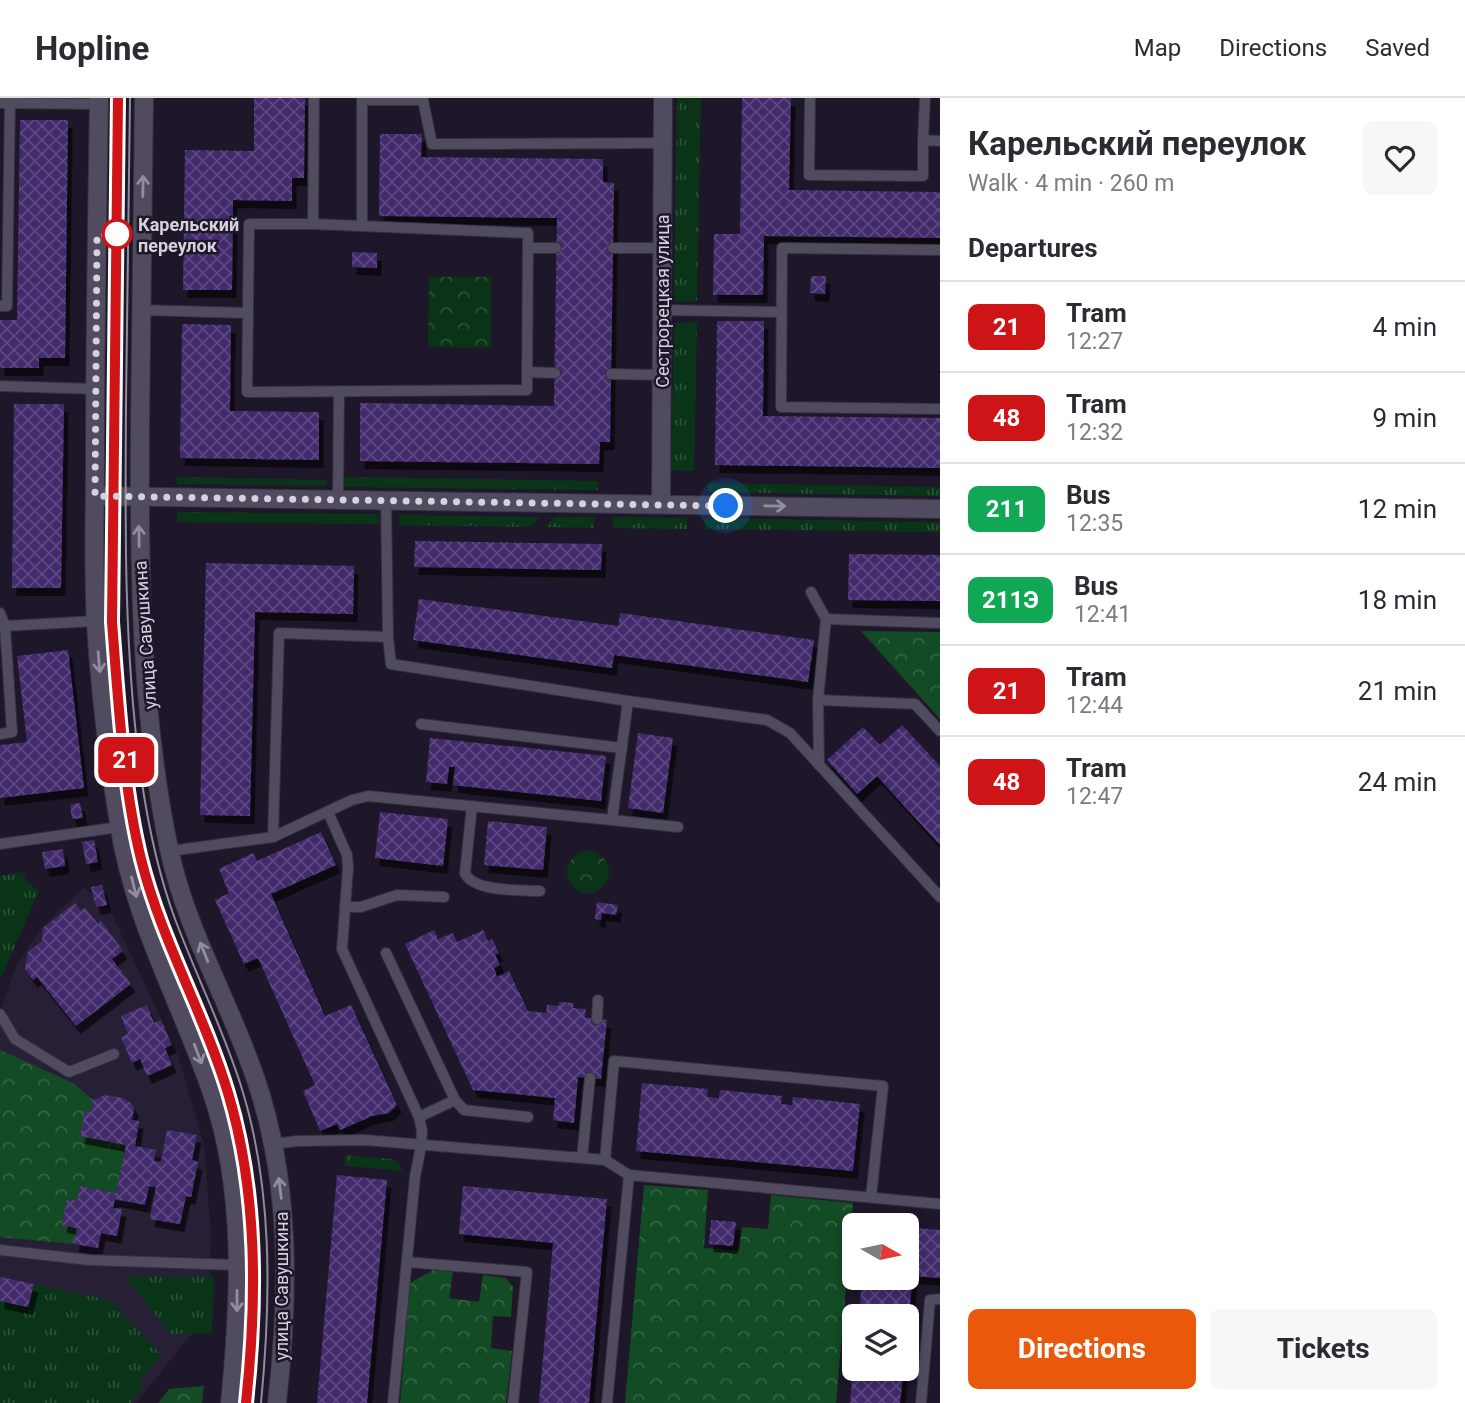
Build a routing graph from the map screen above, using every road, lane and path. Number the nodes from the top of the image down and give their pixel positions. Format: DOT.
graph roads {
  1 [pos="144,98"];
  2 [pos="314,98"];
  3 [pos="663,98"];
  4 [pos="810,98"];
  5 [pos="925,98"];
  6 [pos="362,99"];
  7 [pos="423,99"];
  8 [pos="99,101"];
  9 [pos="7,102"];
  10 [pos="923,141"];
  11 [pos="940,141"];
  12 [pos="663,143"];
  13 [pos="313,224"];
  14 [pos="362,226"];
  15 [pos="528,248"];
  16 [pos="556,248"];
  17 [pos="613,248"];
  18 [pos="662,248"];
  19 [pos="940,250"];
  20 [pos="0,306"];
  21 [pos="141,310"];
  22 [pos="662,310"];
  23 [pos="782,312"];
  24 [pos="247,313"];
  25 [pos="528,372"];
  26 [pos="555,373"];
  27 [pos="611,374"];
  28 [pos="661,375"];
  29 [pos="0,386"];
  30 [pos="95,389"];
  31 [pos="339,391"];
  32 [pos="940,409"];
  33 [pos="95,496"];
  34 [pos="139,497"];
  35 [pos="338,500"];
  36 [pos="386,500"];
  37 [pos="661,504"];
  38 [pos="940,509"];
  39 [pos="811,592"];
  40 [pos="0,613"];
  41 [pos="826,619"];
  42 [pos="96,621"];
  43 [pos="940,623"];
  44 [pos="5,626"];
  45 [pos="388,637"];
  46 [pos="818,700"];
  47 [pos="628,701"];
  48 [pos="421,724"];
  49 [pos="940,731"];
  50 [pos="0,734"];
  51 [pos="622,748"];
  52 [pos="819,765"];
  53 [pos="472,806"];
  54 [pos="328,812"];
  55 [pos="612,820"];
  56 [pos="119,827"];
  57 [pos="678,827"];
  58 [pos="273,837"];
  59 [pos="0,844"];
  60 [pos="170,851"];
  61 [pos="540,891"];
  62 [pos="444,897"];
  63 [pos="940,897"];
  64 [pos="345,906"];
  65 [pos="386,953"];
  66 [pos="598,1000"];
  67 [pos="0,1014"];
  68 [pos="597,1019"];
  69 [pos="114,1054"];
  70 [pos="590,1078"];
  71 [pos="455,1100"];
  72 [pos="419,1117"];
  73 [pos="528,1117"];
  74 [pos="274,1144"];
  75 [pos="421,1146"];
  76 [pos="582,1158"];
  77 [pos="605,1160"];
  78 [pos="629,1175"];
  79 [pos="871,1197"];
  80 [pos="940,1204"];
  81 [pos="0,1250"];
  82 [pos="407,1262"];
  83 [pos="237,1265"];
  84 [pos="940,1299"];
  85 [pos="230,1403"];
  86 [pos="277,1403"];
  87 [pos="393,1403"];
  88 [pos="513,1403"];
  89 [pos="607,1403"];
  90 [pos="921,1403"];
  21 -- 1 [label="main road, улица Савушкина, one-way"];
  2 -- 13 [label="lane"];
  3 -- 12 [label="main road, Сестрорецкая улица"];
  4 -- 10 [label="lane"];
  5 -- 10 [label="lane"];
  6 -- 7 [label="lane"];
  6 -- 14 [label="lane"];
  7 -- 12 [label="lane"];
  8 -- 9 [label="lane"];
  8 -- 30 [label="main road"];
  9 -- 20 [label="lane"];
  10 -- 11 [label="lane"];
  12 -- 18 [label="main road, Сестрорецкая улица"];
  13 -- 14 [label="lane"];
  13 -- 24 [label="lane"];
  14 -- 15 [label="lane"];
  15 -- 16 [label="lane"];
  15 -- 25 [label="lane"];
  17 -- 18 [label="lane"];
  18 -- 22 [label="main road, Сестрорецкая улица"];
  19 -- 23 [label="lane"];
  21 -- 24 [label="lane"];
  21 -- 34 [label="main road, улица Савушкина"];
  22 -- 23 [label="lane"];
  22 -- 28 [label="main road, Сестрорецкая улица"];
  23 -- 32 [label="lane"];
  24 -- 31 [label="lane"];
  25 -- 26 [label="lane"];
  25 -- 31 [label="lane"];
  27 -- 28 [label="lane"];
  28 -- 37 [label="main road, Сестрорецкая улица"];
  29 -- 30 [label="lane"];
  30 -- 33 [label="main road"];
  31 -- 35 [label="lane"];
  33 -- 34 [label="main road"];
  33 -- 42 [label="main road"];
  34 -- 35 [label="main road"];
  60 -- 34 [label="main road, улица Савушкина, one-way"];
  35 -- 36 [label="main road"];
  36 -- 37 [label="main road"];
  36 -- 45 [label="lane"];
  37 -- 38 [label="main road, one-way"];
  39 -- 41 [label="lane"];
  40 -- 44 [label="lane"];
  41 -- 43 [label="lane"];
  41 -- 46 [label="lane"];
  42 -- 44 [label="lane"];
  42 -- 56 [label="main road, one-way"];
  44 -- 50 [label="lane"];
  45 -- 47 [label="lane"];
  45 -- 58 [label="lane"];
  46 -- 49 [label="lane"];
  46 -- 52 [label="lane"];
  47 -- 51 [label="lane"];
  47 -- 52 [label="lane"];
  48 -- 51 [label="lane"];
  51 -- 55 [label="lane"];
  52 -- 63 [label="lane"];
  53 -- 54 [label="lane"];
  53 -- 55 [label="lane"];
  53 -- 61 [label="lane"];
  54 -- 58 [label="lane"];
  54 -- 64 [label="lane"];
  55 -- 57 [label="lane"];
  56 -- 59 [label="lane"];
  56 -- 83 [label="main road, one-way"];
  58 -- 60 [label="lane"];
  74 -- 60 [label="main road, улица Савушкина, one-way"];
  62 -- 64 [label="lane"];
  64 -- 72 [label="lane"];
  65 -- 71 [label="lane"];
  66 -- 68 [label="lane"];
  67 -- 69 [label="lane"];
  70 -- 76 [label="lane"];
  71 -- 72 [label="lane"];
  71 -- 73 [label="lane"];
  72 -- 75 [label="lane"];
  74 -- 75 [label="lane"];
  86 -- 74 [label="main road, улица Савушкина, one-way"];
  75 -- 76 [label="lane"];
  75 -- 82 [label="lane"];
  76 -- 77 [label="lane"];
  77 -- 78 [label="lane"];
  77 -- 79 [label="lane"];
  78 -- 79 [label="lane"];
  78 -- 89 [label="lane"];
  79 -- 80 [label="lane"];
  81 -- 83 [label="lane"];
  82 -- 87 [label="lane"];
  82 -- 88 [label="lane"];
  83 -- 85 [label="main road, one-way"];
  84 -- 90 [label="lane"];
}
